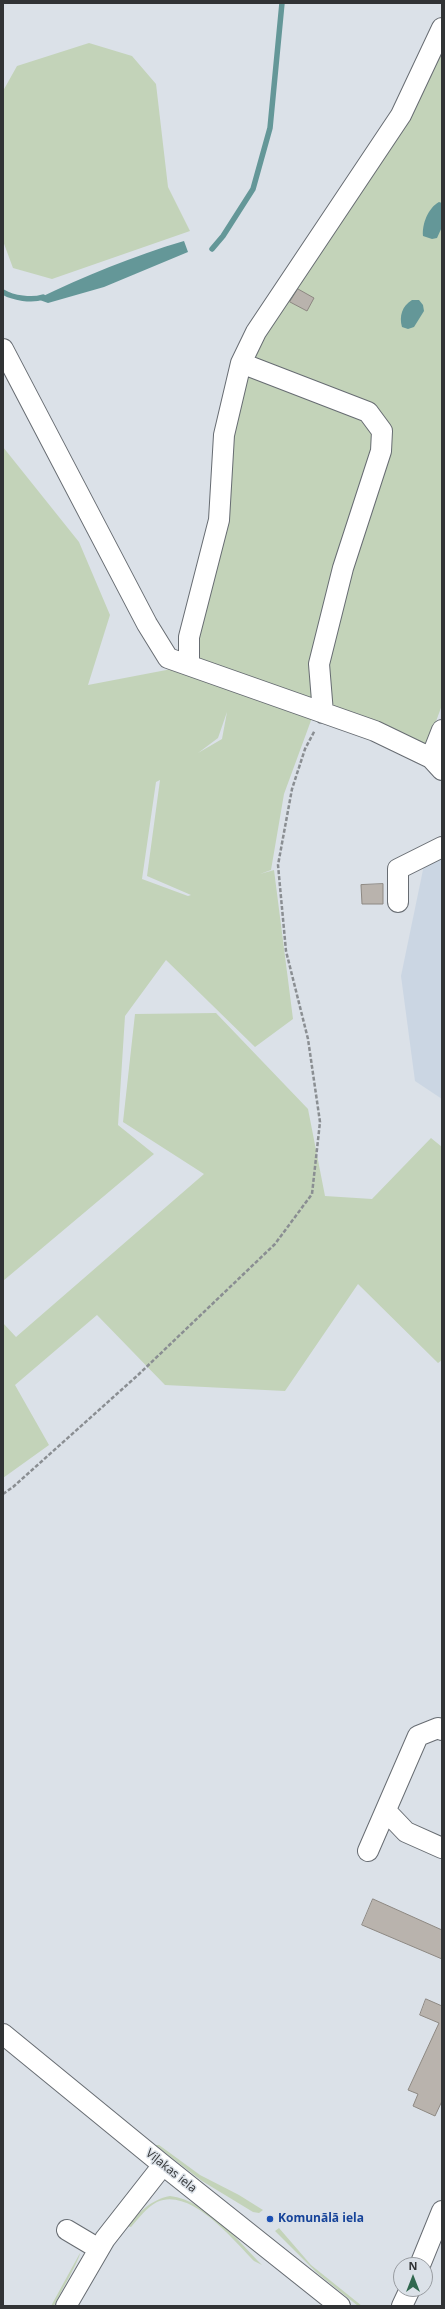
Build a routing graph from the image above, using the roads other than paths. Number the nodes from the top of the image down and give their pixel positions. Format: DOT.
graph roads {
  1 [pos="442,28"];
  2 [pos="3,349"];
  3 [pos="241,363"];
  4 [pos="189,665"];
  5 [pos="323,713"];
  6 [pos="442,730"];
  7 [pos="437,764"];
  8 [pos="442,847"];
  9 [pos="398,902"];
  10 [pos="442,1730"];
  11 [pos="386,1811"];
  12 [pos="442,1848"];
  13 [pos="368,1851"];
  14 [pos="3,2034"];
  15 [pos="163,2165"];
  16 [pos="442,2211"];
  17 [pos="66,2230"];
  18 [pos="99,2249"];
  19 [pos="423,2257"];
  20 [pos="66,2306"];
  21 [pos="340,2306"];
  1 -- 3 [label="street"];
  2 -- 4 [label="street"];
  3 -- 4 [label="street"];
  3 -- 5 [label="street"];
  4 -- 5 [label="street"];
  5 -- 7 [label="street"];
  6 -- 7 [label="street"];
  8 -- 9 [label="street"];
  10 -- 11 [label="street"];
  11 -- 12 [label="street"];
  11 -- 13 [label="street"];
  14 -- 15 [label="street, Viļakas iela"];
  15 -- 18 [label="street"];
  15 -- 21 [label="street, Viļakas iela"];
  16 -- 19 [label="street"];
  17 -- 18 [label="street"];
  18 -- 20 [label="street"];
}
